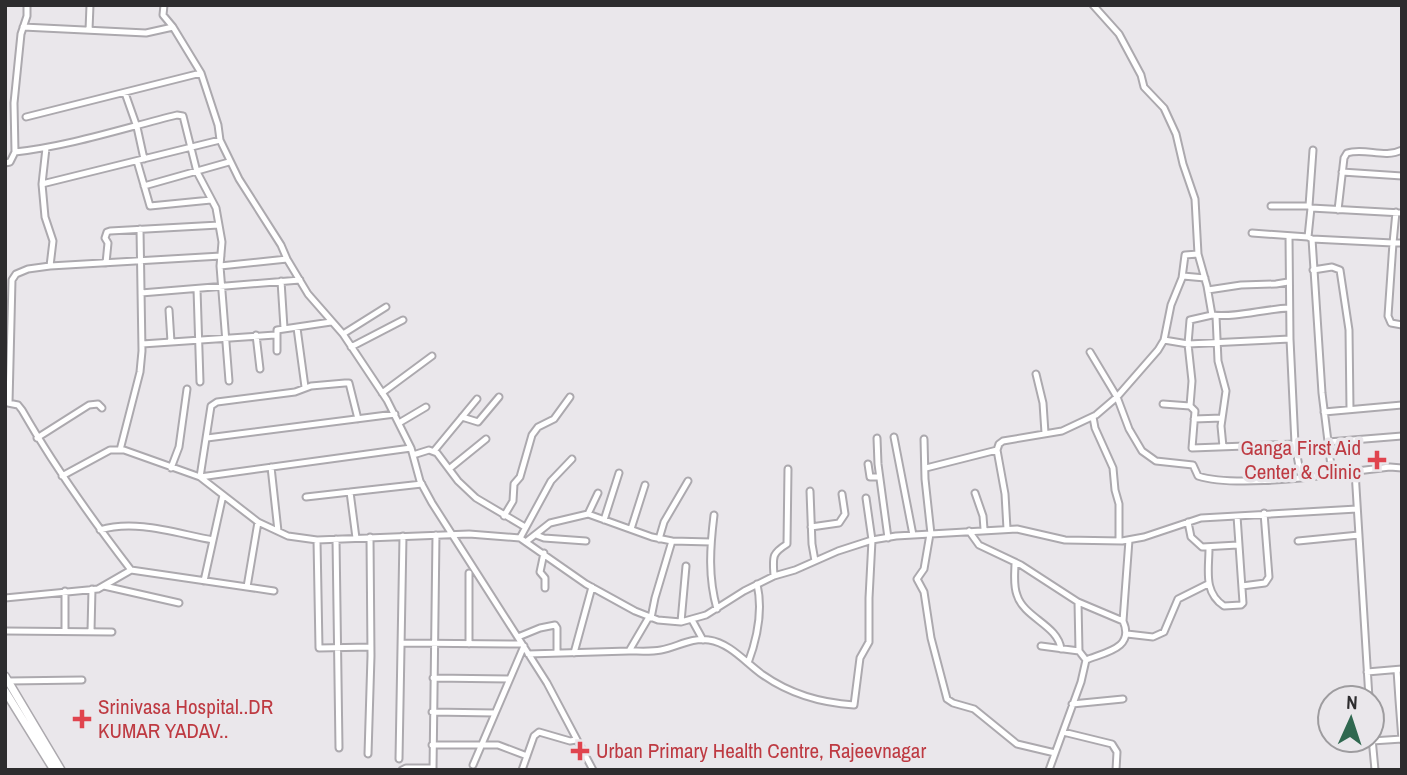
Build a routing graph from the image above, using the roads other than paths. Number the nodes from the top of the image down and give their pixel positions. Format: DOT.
graph roads {
  1 [pos="27,5"];
  2 [pos="90,5"];
  3 [pos="164,5"];
  4 [pos="1093,5"];
  5 [pos="23,27"];
  6 [pos="173,27"];
  7 [pos="89,30"];
  8 [pos="201,73"];
  9 [pos="125,93"];
  10 [pos="26,117"];
  11 [pos="137,127"];
  12 [pos="219,140"];
  13 [pos="191,147"];
  14 [pos="46,148"];
  15 [pos="1313,150"];
  16 [pos="15,152"];
  17 [pos="1400,152"];
  18 [pos="140,160"];
  19 [pos="229,162"];
  20 [pos="5,163"];
  21 [pos="197,172"];
  22 [pos="1342,172"];
  23 [pos="1402,176"];
  24 [pos="42,184"];
  25 [pos="144,186"];
  26 [pos="211,200"];
  27 [pos="1271,206"];
  28 [pos="1310,207"];
  29 [pos="1338,210"];
  30 [pos="1399,213"];
  31 [pos="219,225"];
  32 [pos="140,229"];
  33 [pos="1252,233"];
  34 [pos="1289,236"];
  35 [pos="1310,238"];
  36 [pos="1393,243"];
  37 [pos="1402,243"];
  38 [pos="1198,254"];
  39 [pos="222,256"];
  40 [pos="286,259"];
  41 [pos="141,261"];
  42 [pos="106,263"];
  43 [pos="220,265"];
  44 [pos="50,266"];
  45 [pos="1313,270"];
  46 [pos="1182,276"];
  47 [pos="1205,278"];
  48 [pos="300,280"];
  49 [pos="281,281"];
  50 [pos="1288,282"];
  51 [pos="222,287"];
  52 [pos="197,289"];
  53 [pos="1208,290"];
  54 [pos="141,293"];
  55 [pos="386,307"];
  56 [pos="1289,308"];
  57 [pos="169,310"];
  58 [pos="1214,316"];
  59 [pos="403,320"];
  60 [pos="331,322"];
  61 [pos="1402,325"];
  62 [pos="284,328"];
  63 [pos="297,328"];
  64 [pos="343,334"];
  65 [pos="256,335"];
  66 [pos="275,335"];
  67 [pos="227,338"];
  68 [pos="1290,339"];
  69 [pos="199,340"];
  70 [pos="1164,340"];
  71 [pos="171,342"];
  72 [pos="142,344"];
  73 [pos="1188,344"];
  74 [pos="1218,344"];
  75 [pos="351,347"];
  76 [pos="277,351"];
  77 [pos="1090,352"];
  78 [pos="432,356"];
  79 [pos="260,369"];
  80 [pos="1036,374"];
  81 [pos="229,381"];
  82 [pos="200,383"];
  83 [pos="305,387"];
  84 [pos="187,389"];
  85 [pos="382,393"];
  86 [pos="499,397"];
  87 [pos="570,397"];
  88 [pos="1117,397"];
  89 [pos="477,399"];
  90 [pos="7,403"];
  91 [pos="1163,404"];
  92 [pos="1402,405"];
  93 [pos="1190,406"];
  94 [pos="426,407"];
  95 [pos="103,408"];
  96 [pos="1349,410"];
  97 [pos="1324,412"];
  98 [pos="395,414"];
  99 [pos="1093,417"];
  100 [pos="462,418"];
  101 [pos="1222,418"];
  102 [pos="359,419"];
  103 [pos="1194,419"];
  104 [pos="399,423"];
  105 [pos="1045,433"];
  106 [pos="1402,436"];
  107 [pos="894,437"];
  108 [pos="37,438"];
  109 [pos="207,438"];
  110 [pos="877,438"];
  111 [pos="486,439"];
  112 [pos="924,439"];
  113 [pos="1328,442"];
  114 [pos="1295,443"];
  115 [pos="1223,447"];
  116 [pos="120,450"];
  117 [pos="997,450"];
  118 [pos="434,451"];
  119 [pos="412,452"];
  120 [pos="572,459"];
  121 [pos="868,464"];
  122 [pos="271,467"];
  123 [pos="171,468"];
  124 [pos="926,468"];
  125 [pos="1402,468"];
  126 [pos="449,469"];
  127 [pos="788,469"];
  128 [pos="1355,471"];
  129 [pos="620,473"];
  130 [pos="1332,474"];
  131 [pos="62,476"];
  132 [pos="201,477"];
  133 [pos="879,477"];
  134 [pos="1301,478"];
  135 [pos="688,481"];
  136 [pos="422,484"];
  137 [pos="645,485"];
  138 [pos="810,491"];
  139 [pos="350,492"];
  140 [pos="598,493"];
  141 [pos="975,493"];
  142 [pos="842,494"];
  143 [pos="223,495"];
  144 [pos="306,497"];
  145 [pos="866,498"];
  146 [pos="1357,509"];
  147 [pos="1264,513"];
  148 [pos="588,514"];
  149 [pos="714,515"];
  150 [pos="504,516"];
  151 [pos="1237,516"];
  152 [pos="604,520"];
  153 [pos="258,522"];
  154 [pos="1188,522"];
  155 [pos="525,527"];
  156 [pos="811,527"];
  157 [pos="631,529"];
  158 [pos="984,529"];
  159 [pos="1007,529"];
  160 [pos="100,530"];
  161 [pos="278,531"];
  162 [pos="969,531"];
  163 [pos="931,534"];
  164 [pos="452,535"];
  165 [pos="536,535"];
  166 [pos="913,535"];
  167 [pos="1359,535"];
  168 [pos="402,536"];
  169 [pos="436,536"];
  170 [pos="370,537"];
  171 [pos="356,538"];
  172 [pos="520,538"];
  173 [pos="888,538"];
  174 [pos="336,539"];
  175 [pos="659,539"];
  176 [pos="213,540"];
  177 [pos="317,540"];
  178 [pos="872,540"];
  179 [pos="1129,540"];
  180 [pos="527,541"];
  181 [pos="586,541"];
  182 [pos="672,541"];
  183 [pos="1119,541"];
  184 [pos="1298,541"];
  185 [pos="711,542"];
  186 [pos="1238,545"];
  187 [pos="1209,548"];
  188 [pos="544,553"];
  189 [pos="815,561"];
  190 [pos="1015,562"];
  191 [pos="686,566"];
  192 [pos="131,570"];
  193 [pos="469,573"];
  194 [pos="774,576"];
  195 [pos="204,581"];
  196 [pos="757,584"];
  197 [pos="1208,584"];
  198 [pos="104,586"];
  199 [pos="1242,586"];
  200 [pos="247,587"];
  201 [pos="592,587"];
  202 [pos="545,588"];
  203 [pos="92,589"];
  204 [pos="65,591"];
  205 [pos="274,591"];
  206 [pos="5,598"];
  207 [pos="1077,601"];
  208 [pos="179,603"];
  209 [pos="717,609"];
  210 [pos="650,617"];
  211 [pos="692,620"];
  212 [pos="1123,621"];
  213 [pos="681,622"];
  214 [pos="5,631"];
  215 [pos="65,631"];
  216 [pos="91,631"];
  217 [pos="111,632"];
  218 [pos="1127,634"];
  219 [pos="518,637"];
  220 [pos="703,639"];
  221 [pos="402,643"];
  222 [pos="434,644"];
  223 [pos="469,644"];
  224 [pos="523,645"];
  225 [pos="1041,646"];
  226 [pos="337,647"];
  227 [pos="370,647"];
  228 [pos="1061,649"];
  229 [pos="629,651"];
  230 [pos="1079,651"];
  231 [pos="557,653"];
  232 [pos="574,653"];
  233 [pos="528,654"];
  234 [pos="1086,660"];
  235 [pos="748,663"];
  236 [pos="1399,669"];
  237 [pos="1367,672"];
  238 [pos="433,678"];
  239 [pos="509,679"];
  240 [pos="6,680"];
  241 [pos="82,680"];
  242 [pos="1368,684"];
  243 [pos="5,691"];
  244 [pos="1122,699"];
  245 [pos="1400,699"];
  246 [pos="1072,704"];
  247 [pos="432,712"];
  248 [pos="495,713"];
  249 [pos="1063,732"];
  250 [pos="576,740"];
  251 [pos="1402,740"];
  252 [pos="432,745"];
  253 [pos="481,746"];
  254 [pos="339,748"];
  255 [pos="1055,753"];
  256 [pos="368,754"];
  257 [pos="527,755"];
  258 [pos="400,758"];
  259 [pos="473,765"];
  260 [pos="405,769"];
  261 [pos="433,769"];
  262 [pos="54,770"];
  263 [pos="61,770"];
  264 [pos="522,770"];
  265 [pos="593,770"];
  266 [pos="1049,770"];
  267 [pos="1116,770"];
  1 -- 5 [label="street"];
  2 -- 7 [label="street"];
  3 -- 6 [label="street"];
  4 -- 38 [label="street"];
  5 -- 7 [label="street"];
  5 -- 16 [label="street"];
  6 -- 7 [label="street"];
  6 -- 8 [label="street"];
  8 -- 9 [label="street"];
  8 -- 12 [label="street"];
  9 -- 10 [label="street"];
  9 -- 11 [label="street"];
  11 -- 13 [label="street"];
  11 -- 14 [label="street"];
  11 -- 18 [label="street"];
  12 -- 13 [label="street"];
  12 -- 19 [label="street"];
  13 -- 18 [label="street"];
  13 -- 21 [label="street"];
  14 -- 16 [label="street"];
  14 -- 24 [label="street"];
  15 -- 28 [label="street"];
  16 -- 20 [label="street"];
  17 -- 22 [label="street"];
  18 -- 24 [label="street"];
  18 -- 25 [label="street"];
  19 -- 21 [label="street"];
  19 -- 40 [label="street"];
  21 -- 25 [label="street"];
  21 -- 26 [label="street"];
  22 -- 23 [label="street"];
  22 -- 29 [label="street"];
  24 -- 44 [label="street"];
  25 -- 26 [label="street"];
  26 -- 31 [label="street"];
  27 -- 28 [label="street"];
  28 -- 29 [label="street"];
  28 -- 35 [label="street"];
  29 -- 30 [label="street"];
  30 -- 36 [label="street"];
  31 -- 32 [label="street"];
  31 -- 39 [label="street"];
  32 -- 41 [label="street"];
  32 -- 42 [label="street"];
  33 -- 34 [label="street"];
  34 -- 35 [label="street"];
  34 -- 50 [label="street"];
  35 -- 36 [label="street"];
  35 -- 45 [label="street"];
  36 -- 37 [label="street"];
  36 -- 61 [label="street"];
  38 -- 46 [label="street"];
  38 -- 47 [label="street"];
  39 -- 41 [label="street"];
  39 -- 43 [label="street"];
  40 -- 43 [label="street"];
  40 -- 48 [label="street"];
  41 -- 42 [label="street"];
  41 -- 54 [label="street"];
  42 -- 44 [label="street"];
  43 -- 51 [label="street"];
  44 -- 90 [label="street"];
  45 -- 96 [label="street"];
  45 -- 97 [label="street"];
  46 -- 47 [label="street"];
  46 -- 70 [label="street"];
  47 -- 53 [label="street"];
  48 -- 49 [label="street"];
  48 -- 60 [label="street"];
  49 -- 51 [label="street"];
  49 -- 62 [label="street"];
  50 -- 53 [label="street"];
  50 -- 56 [label="street"];
  51 -- 52 [label="street"];
  51 -- 67 [label="street"];
  52 -- 54 [label="street"];
  52 -- 69 [label="street"];
  53 -- 58 [label="street"];
  54 -- 72 [label="street"];
  55 -- 64 [label="street"];
  56 -- 58 [label="street"];
  56 -- 68 [label="street"];
  57 -- 71 [label="street"];
  58 -- 73 [label="street"];
  58 -- 74 [label="street"];
  59 -- 75 [label="street"];
  60 -- 63 [label="street"];
  60 -- 64 [label="street"];
  62 -- 63 [label="street"];
  62 -- 66 [label="street"];
  63 -- 83 [label="street"];
  64 -- 75 [label="street"];
  65 -- 66 [label="street"];
  65 -- 67 [label="street"];
  65 -- 79 [label="street"];
  66 -- 76 [label="street"];
  67 -- 69 [label="street"];
  67 -- 81 [label="street"];
  68 -- 74 [label="street"];
  68 -- 114 [label="street"];
  69 -- 71 [label="street"];
  69 -- 82 [label="street"];
  70 -- 73 [label="street"];
  70 -- 88 [label="street"];
  71 -- 72 [label="street"];
  72 -- 116 [label="street"];
  73 -- 74 [label="street"];
  73 -- 93 [label="street"];
  74 -- 101 [label="street"];
  75 -- 85 [label="street"];
  77 -- 88 [label="street"];
  78 -- 85 [label="street"];
  80 -- 105 [label="street"];
  83 -- 102 [label="street"];
  83 -- 109 [label="street"];
  84 -- 123 [label="street"];
  85 -- 98 [label="street"];
  86 -- 100 [label="street"];
  87 -- 150 [label="street"];
  88 -- 99 [label="street"];
  88 -- 134 [label="street"];
  89 -- 100 [label="street"];
  90 -- 108 [label="street"];
  91 -- 93 [label="street"];
  92 -- 96 [label="street"];
  93 -- 103 [label="street"];
  94 -- 104 [label="street"];
  95 -- 108 [label="street"];
  96 -- 97 [label="street"];
  97 -- 113 [label="street"];
  98 -- 102 [label="street"];
  98 -- 104 [label="street"];
  99 -- 105 [label="street"];
  99 -- 183 [label="street"];
  100 -- 118 [label="street"];
  101 -- 103 [label="street"];
  101 -- 115 [label="street"];
  102 -- 109 [label="street"];
  103 -- 115 [label="street"];
  104 -- 119 [label="street"];
  105 -- 117 [label="street"];
  106 -- 113 [label="street"];
  107 -- 166 [label="street"];
  108 -- 131 [label="street"];
  109 -- 132 [label="street"];
  110 -- 133 [label="street"];
  111 -- 126 [label="street"];
  112 -- 124 [label="street"];
  113 -- 130 [label="street"];
  114 -- 115 [label="street"];
  114 -- 134 [label="street"];
  116 -- 123 [label="street"];
  116 -- 131 [label="street"];
  117 -- 124 [label="street"];
  117 -- 159 [label="street"];
  118 -- 119 [label="street"];
  118 -- 126 [label="street"];
  119 -- 122 [label="street"];
  119 -- 136 [label="street"];
  120 -- 155 [label="street"];
  121 -- 133 [label="street"];
  122 -- 132 [label="street"];
  122 -- 161 [label="street"];
  123 -- 132 [label="street"];
  124 -- 163 [label="street"];
  125 -- 128 [label="street"];
  126 -- 150 [label="street"];
  127 -- 194 [label="street"];
  128 -- 130 [label="street"];
  128 -- 146 [label="street"];
  129 -- 152 [label="street"];
  130 -- 134 [label="street"];
  131 -- 160 [label="street"];
  132 -- 143 [label="street"];
  133 -- 173 [label="street"];
  135 -- 175 [label="street"];
  136 -- 139 [label="street"];
  136 -- 164 [label="street"];
  137 -- 157 [label="street"];
  138 -- 156 [label="street"];
  139 -- 144 [label="street"];
  139 -- 171 [label="street"];
  140 -- 148 [label="street"];
  141 -- 158 [label="street"];
  142 -- 156 [label="street"];
  143 -- 153 [label="street"];
  143 -- 176 [label="street"];
  145 -- 178 [label="street"];
  146 -- 147 [label="street"];
  146 -- 167 [label="street"];
  147 -- 151 [label="street"];
  147 -- 199 [label="street"];
  148 -- 152 [label="street"];
  148 -- 165 [label="street"];
  149 -- 185 [label="street"];
  150 -- 155 [label="street"];
  151 -- 154 [label="street"];
  151 -- 186 [label="street"];
  152 -- 157 [label="street"];
  153 -- 161 [label="street"];
  153 -- 200 [label="street"];
  154 -- 179 [label="street"];
  154 -- 187 [label="street"];
  155 -- 172 [label="street"];
  156 -- 189 [label="street"];
  157 -- 175 [label="street"];
  158 -- 159 [label="street"];
  158 -- 162 [label="street"];
  159 -- 183 [label="street"];
  160 -- 176 [label="street"];
  160 -- 192 [label="street"];
  161 -- 177 [label="street"];
  162 -- 163 [label="street"];
  162 -- 190 [label="street"];
  163 -- 166 [label="street"];
  163 -- 255 [label="street"];
  164 -- 169 [label="street"];
  164 -- 172 [label="street"];
  164 -- 219 [label="street"];
  165 -- 180 [label="street"];
  165 -- 181 [label="street"];
  166 -- 173 [label="street"];
  167 -- 184 [label="street"];
  167 -- 237 [label="street"];
  168 -- 169 [label="street"];
  168 -- 170 [label="street"];
  168 -- 221 [label="street"];
  169 -- 222 [label="street"];
  170 -- 171 [label="street"];
  170 -- 227 [label="street"];
  171 -- 174 [label="street"];
  172 -- 180 [label="street"];
  173 -- 178 [label="street"];
  174 -- 177 [label="street"];
  174 -- 226 [label="street"];
  175 -- 182 [label="street"];
  176 -- 195 [label="street"];
  177 -- 226 [label="street"];
  178 -- 189 [label="street"];
  178 -- 235 [label="street"];
  179 -- 183 [label="street"];
  179 -- 212 [label="street"];
  180 -- 188 [label="street"];
  182 -- 185 [label="street"];
  182 -- 210 [label="street"];
  185 -- 209 [label="street"];
  186 -- 187 [label="street"];
  186 -- 199 [label="street"];
  187 -- 197 [label="street"];
  188 -- 201 [label="street"];
  188 -- 202 [label="street"];
  189 -- 194 [label="street"];
  190 -- 207 [label="street"];
  190 -- 228 [label="street"];
  191 -- 213 [label="street"];
  192 -- 195 [label="street"];
  192 -- 198 [label="street"];
  193 -- 223 [label="street"];
  194 -- 196 [label="street"];
  195 -- 200 [label="street"];
  196 -- 209 [label="street"];
  196 -- 235 [label="street"];
  197 -- 199 [label="street"];
  197 -- 218 [label="street"];
  198 -- 203 [label="street"];
  198 -- 208 [label="street"];
  200 -- 205 [label="street"];
  201 -- 210 [label="street"];
  201 -- 232 [label="street"];
  203 -- 204 [label="street"];
  203 -- 216 [label="street"];
  204 -- 206 [label="street"];
  204 -- 215 [label="street"];
  207 -- 212 [label="street"];
  207 -- 230 [label="street"];
  209 -- 211 [label="street"];
  210 -- 213 [label="street"];
  210 -- 229 [label="street"];
  211 -- 213 [label="street"];
  211 -- 220 [label="street"];
  212 -- 218 [label="street"];
  214 -- 215 [label="street"];
  215 -- 216 [label="street"];
  216 -- 217 [label="street"];
  218 -- 234 [label="street"];
  219 -- 224 [label="street"];
  219 -- 231 [label="street"];
  220 -- 229 [label="street"];
  220 -- 235 [label="street"];
  221 -- 222 [label="street"];
  221 -- 258 [label="street"];
  222 -- 223 [label="street"];
  222 -- 238 [label="street"];
  223 -- 224 [label="street"];
  224 -- 233 [label="street"];
  224 -- 239 [label="street"];
  225 -- 228 [label="street"];
  226 -- 227 [label="street"];
  226 -- 254 [label="street"];
  227 -- 256 [label="street"];
  228 -- 230 [label="street"];
  229 -- 232 [label="street"];
  230 -- 234 [label="street"];
  231 -- 232 [label="street"];
  231 -- 233 [label="street"];
  233 -- 250 [label="street"];
  234 -- 246 [label="street"];
  236 -- 237 [label="street"];
  236 -- 245 [label="street"];
  237 -- 242 [label="street"];
  238 -- 239 [label="street"];
  238 -- 247 [label="street"];
  239 -- 248 [label="street"];
  240 -- 241 [label="street"];
  240 -- 263 [label="street"];
  243 -- 262 [label="street"];
  244 -- 246 [label="street"];
  245 -- 251 [label="street"];
  246 -- 249 [label="street"];
  247 -- 248 [label="street"];
  247 -- 252 [label="street"];
  248 -- 253 [label="street"];
  249 -- 255 [label="street"];
  249 -- 267 [label="street"];
  250 -- 257 [label="street"];
  250 -- 265 [label="street"];
  252 -- 253 [label="street"];
  252 -- 261 [label="street"];
  253 -- 257 [label="street"];
  253 -- 259 [label="street"];
  255 -- 266 [label="street"];
  257 -- 264 [label="street"];
  260 -- 261 [label="street"];
}
